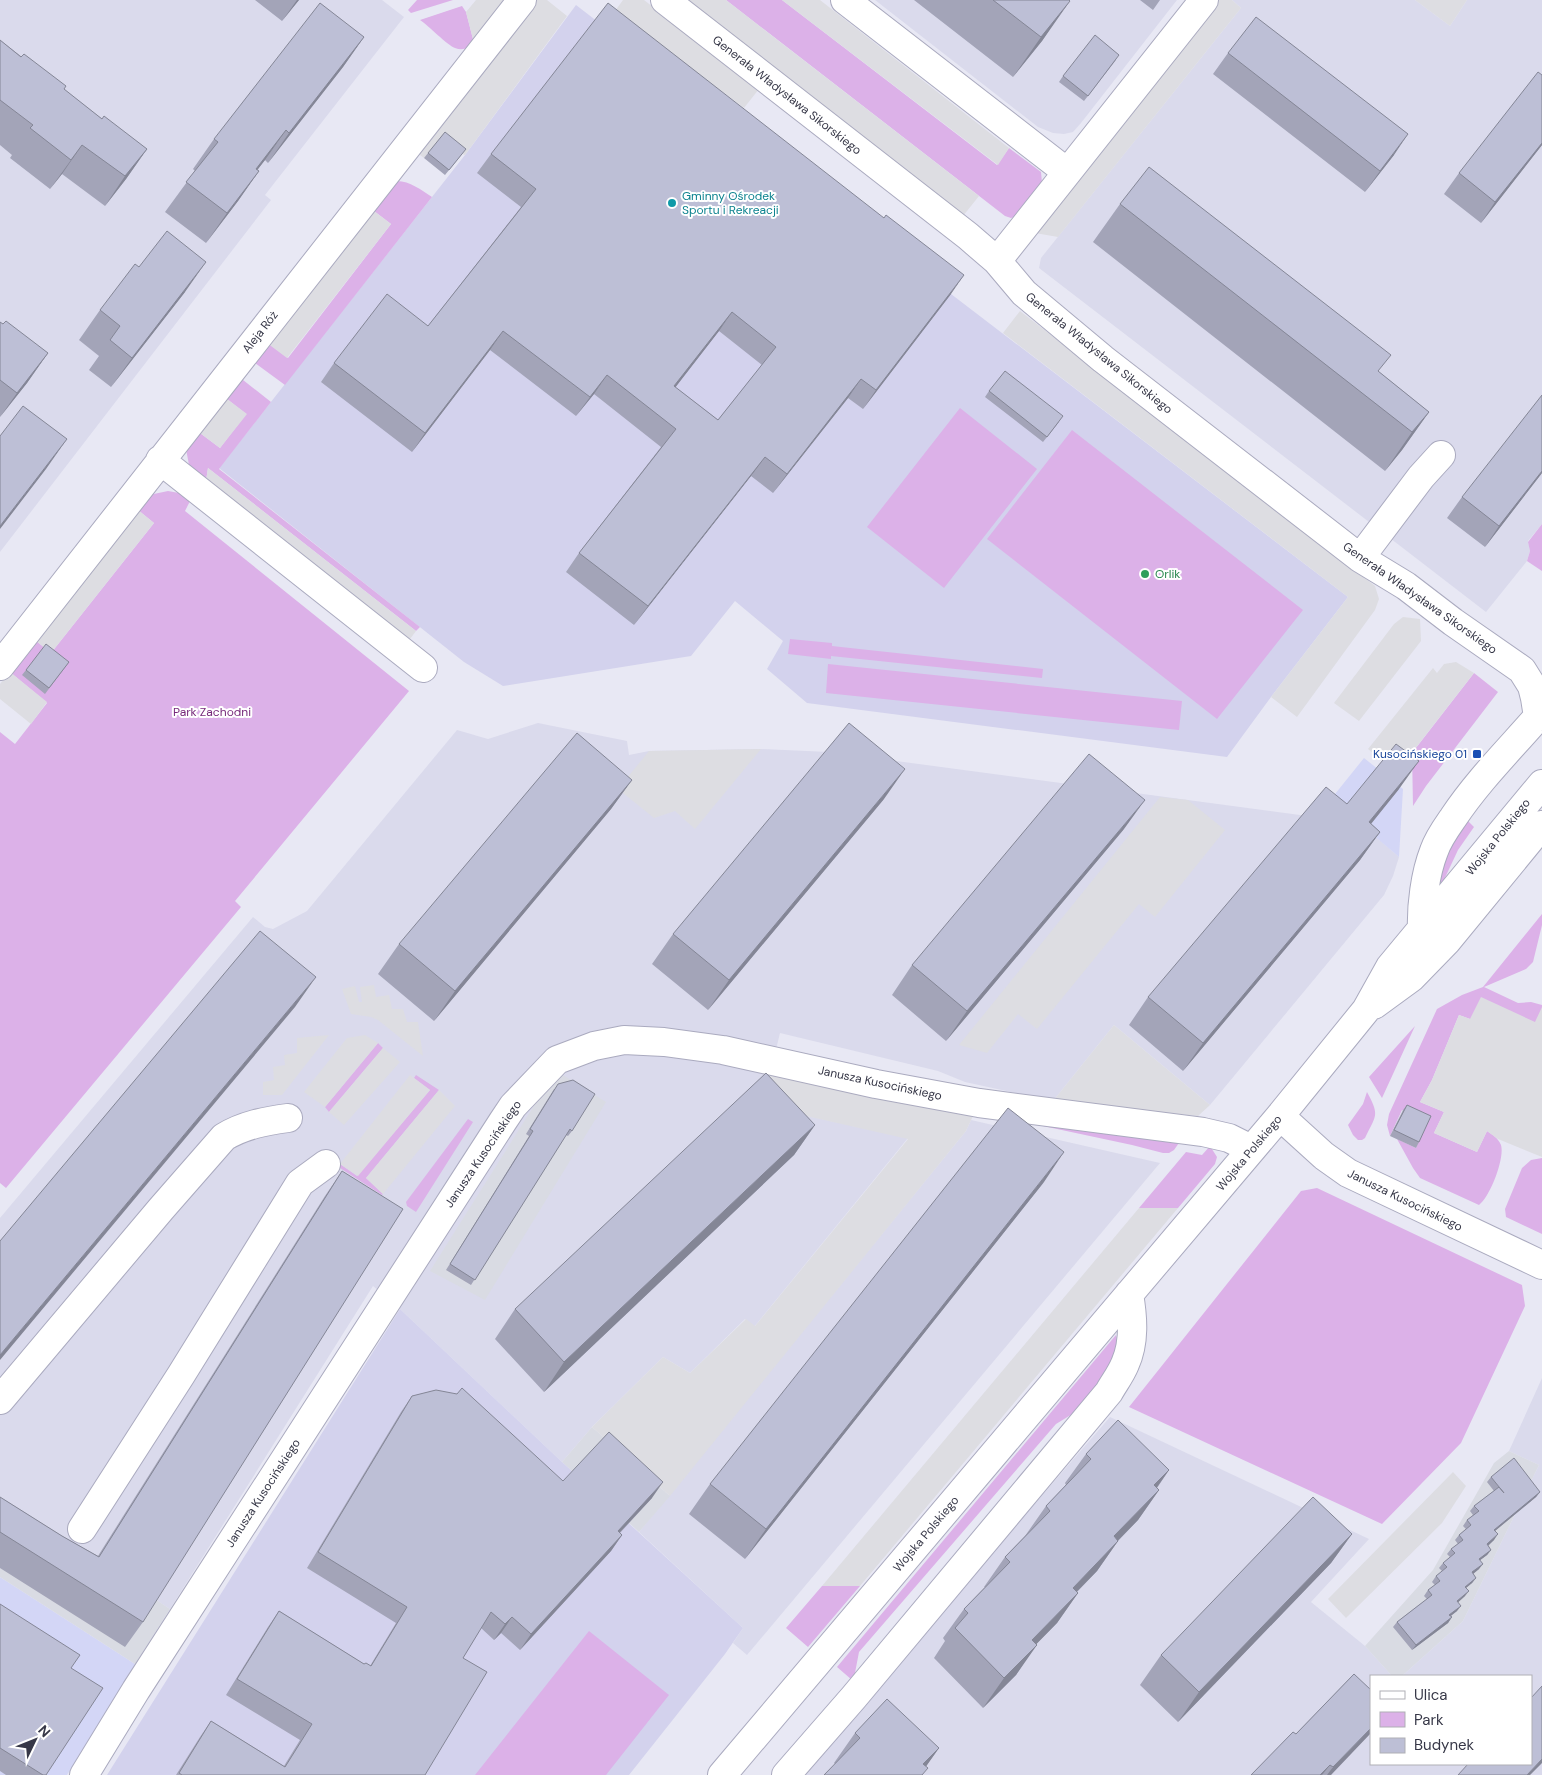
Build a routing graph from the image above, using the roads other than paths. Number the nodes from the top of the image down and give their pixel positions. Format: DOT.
graph roads {
  1 [pos="522,0"];
  2 [pos="664,0"];
  3 [pos="846,0"];
  4 [pos="1204,0"];
  5 [pos="1067,172"];
  6 [pos="997,261"];
  7 [pos="1441,455"];
  8 [pos="160,460"];
  9 [pos="1360,558"];
  10 [pos="0,666"];
  11 [pos="423,668"];
  12 [pos="1532,669"];
  13 [pos="1540,714"];
  14 [pos="1542,784"];
  15 [pos="1542,825"];
  16 [pos="1422,930"];
  17 [pos="1366,1010"];
  18 [pos="1280,1116"];
  19 [pos="288,1118"];
  20 [pos="1251,1149"];
  21 [pos="326,1164"];
  22 [pos="1542,1265"];
  23 [pos="1129,1294"];
  24 [pos="0,1400"];
  25 [pos="82,1529"];
  26 [pos="84,1775"];
  27 [pos="722,1775"];
  28 [pos="786,1775"];
  1 -- 8 [label="street, Aleja Róż"];
  2 -- 6 [label="street, Generała Władysława Sikorskiego"];
  3 -- 5 [label="street"];
  4 -- 5 [label="street"];
  5 -- 6 [label="street"];
  6 -- 9 [label="street, Generała Władysława Sikorskiego"];
  7 -- 9 [label="street"];
  8 -- 10 [label="street, Aleja Róż"];
  8 -- 11 [label="street"];
  9 -- 12 [label="street, Generała Władysława Sikorskiego"];
  12 -- 13 [label="street"];
  13 -- 16 [label="street"];
  14 -- 16 [label="street, Wojska Polskiego"];
  15 -- 17 [label="street, Wojska Polskiego"];
  16 -- 17 [label="street, Wojska Polskiego"];
  17 -- 18 [label="street, Wojska Polskiego"];
  18 -- 20 [label="street, Wojska Polskiego"];
  18 -- 22 [label="street, Janusza Kusocińskiego"];
  19 -- 24 [label="street"];
  20 -- 23 [label="street, Wojska Polskiego"];
  20 -- 26 [label="street, Janusza Kusocińskiego"];
  21 -- 25 [label="street"];
  23 -- 27 [label="street, Wojska Polskiego"];
  23 -- 28 [label="street"];
}
